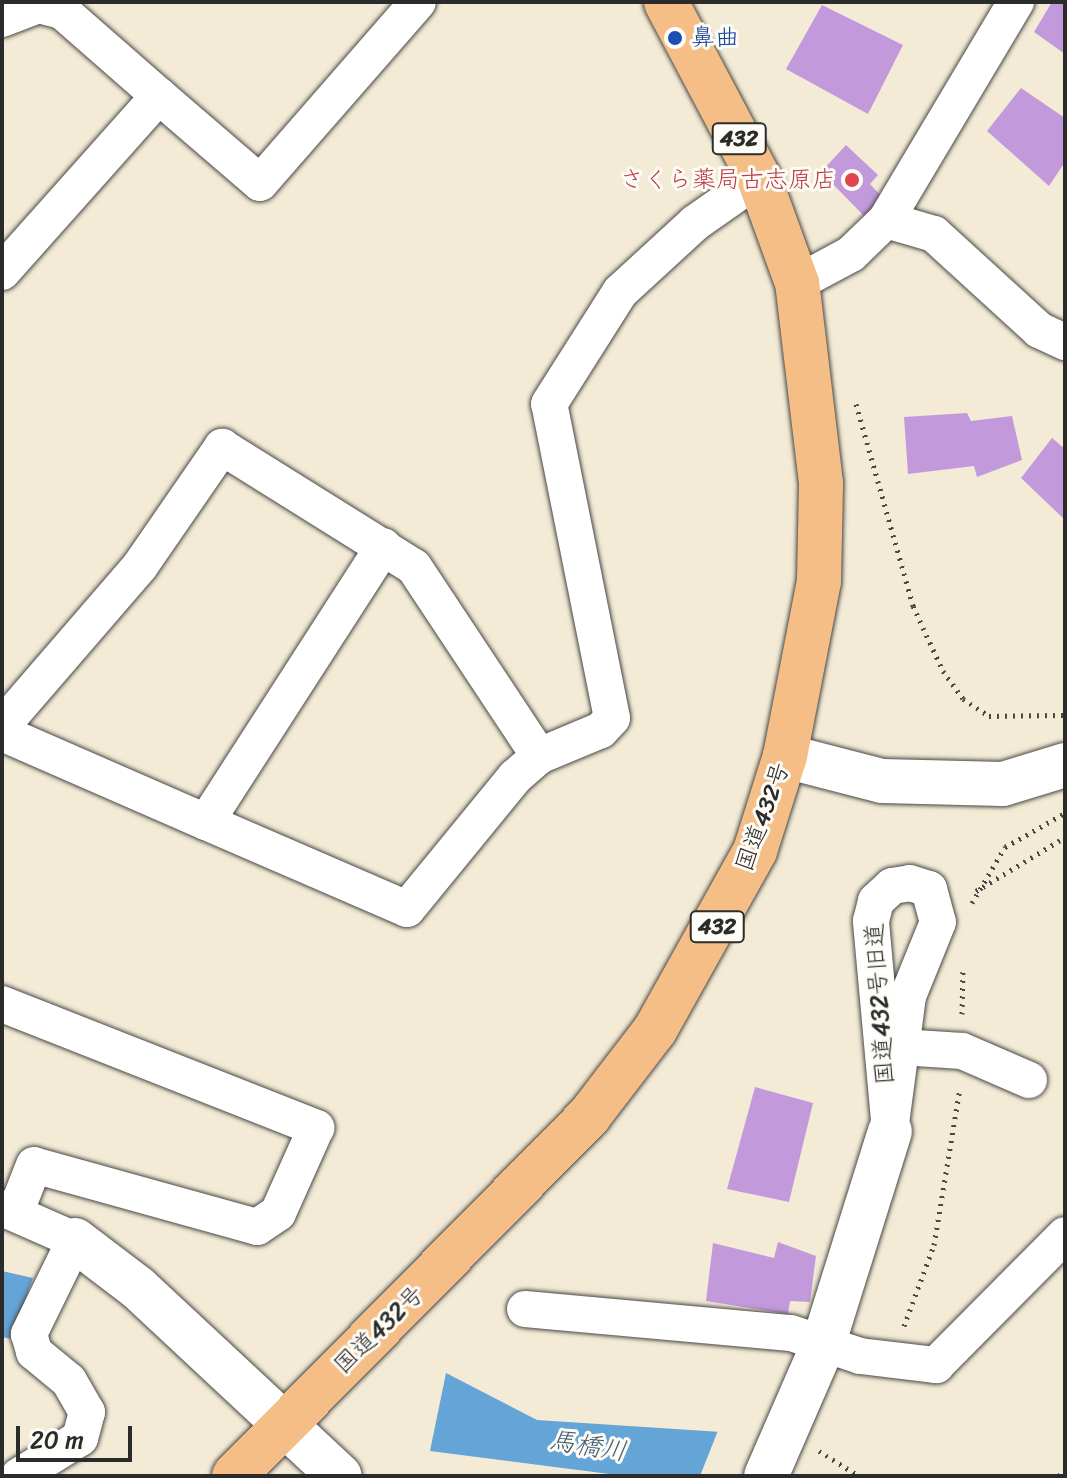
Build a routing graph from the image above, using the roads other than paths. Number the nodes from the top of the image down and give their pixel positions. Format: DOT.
graph roads {
  1 [pos="418,2"];
  2 [pos="666,2"];
  3 [pos="1016,2"];
  4 [pos="2,19"];
  5 [pos="159,96"];
  6 [pos="759,178"];
  7 [pos="886,220"];
  8 [pos="2,272"];
  9 [pos="797,283"];
  10 [pos="1065,342"];
  11 [pos="384,546"];
  12 [pos="2,726"];
  13 [pos="2,733"];
  14 [pos="539,756"];
  15 [pos="785,756"];
  16 [pos="1065,765"];
  17 [pos="206,822"];
  18 [pos="2,1004"];
  19 [pos="901,1047"];
  20 [pos="1029,1080"];
  21 [pos="890,1131"];
  22 [pos="9,1210"];
  23 [pos="1065,1235"];
  24 [pos="75,1240"];
  25 [pos="525,1309"];
  26 [pos="823,1345"];
  27 [pos="281,1423"];
  28 [pos="783,1456"];
  29 [pos="19,1476"];
  30 [pos="234,1476"];
  31 [pos="340,1476"];
  1 -- 5 [label="street"];
  2 -- 6 [label="highway, 国道432号 / 432"];
  3 -- 7 [label="street"];
  4 -- 5 [label="street"];
  5 -- 8 [label="street"];
  6 -- 9 [label="highway, 国道432号 / 432"];
  6 -- 14 [label="street"];
  7 -- 9 [label="street"];
  7 -- 10 [label="street"];
  9 -- 15 [label="highway, 国道432号 / 432"];
  11 -- 12 [label="street"];
  11 -- 14 [label="street"];
  11 -- 17 [label="street"];
  13 -- 17 [label="street"];
  14 -- 17 [label="street"];
  15 -- 16 [label="street"];
  15 -- 27 [label="highway, 国道432号 / 432"];
  18 -- 22 [label="street"];
  19 -- 20 [label="street"];
  19 -- 21 [label="street, 国道432号旧道"];
  19 -- 21 [label="street, 国道432号旧道"];
  21 -- 26 [label="street, 国道432号旧道"];
  22 -- 24 [label="street"];
  23 -- 26 [label="street"];
  24 -- 27 [label="street"];
  24 -- 29 [label="street"];
  25 -- 26 [label="street"];
  26 -- 28 [label="street, 国道432号旧道"];
  27 -- 30 [label="highway, 国道432号 / 432"];
  27 -- 31 [label="street"];
}
